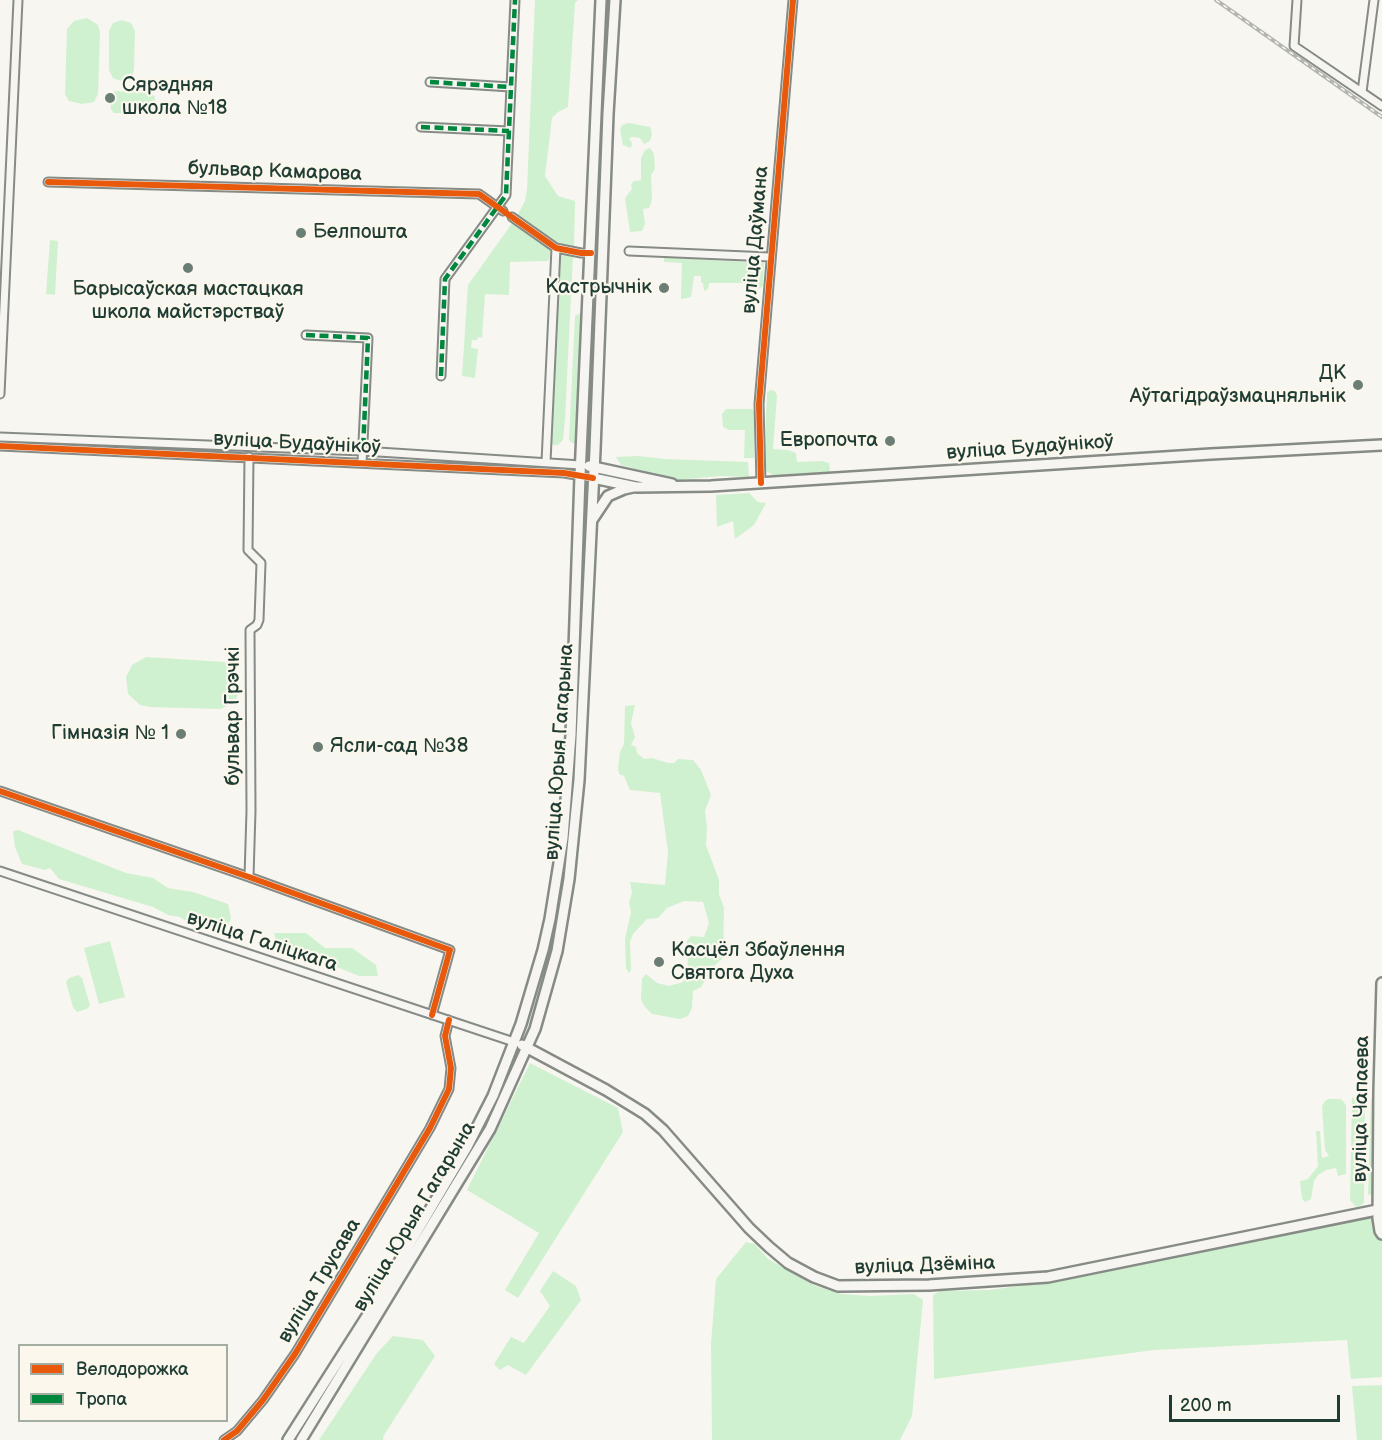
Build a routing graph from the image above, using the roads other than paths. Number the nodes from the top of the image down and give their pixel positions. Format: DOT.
graph roads {
  1 [pos="18,0"];
  2 [pos="515,0"];
  3 [pos="601,0"];
  4 [pos="615,0"];
  5 [pos="794,0"];
  6 [pos="1297,0"];
  7 [pos="1374,0"];
  8 [pos="430,82"];
  9 [pos="511,87"];
  10 [pos="1362,92"];
  11 [pos="1382,106"];
  12 [pos="421,128"];
  13 [pos="509,130"];
  14 [pos="48,182"];
  15 [pos="501,209"];
  16 [pos="512,217"];
  17 [pos="556,248"];
  18 [pos="629,251"];
  19 [pos="591,253"];
  20 [pos="770,257"];
  21 [pos="306,335"];
  22 [pos="441,376"];
  23 [pos="0,394"];
  24 [pos="0,437"];
  25 [pos="197,444"];
  26 [pos="1382,445"];
  27 [pos="0,446"];
  28 [pos="363,451"];
  29 [pos="197,456"];
  30 [pos="249,457"];
  31 [pos="454,458"];
  32 [pos="546,462"];
  33 [pos="362,463"];
  34 [pos="581,465"];
  35 [pos="593,466"];
  36 [pos="455,468"];
  37 [pos="580,476"];
  38 [pos="593,478"];
  39 [pos="761,483"];
  40 [pos="636,487"];
  41 [pos="680,487"];
  42 [pos="590,522"];
  43 [pos="0,791"];
  44 [pos="0,871"];
  45 [pos="249,877"];
  46 [pos="1382,983"];
  47 [pos="432,1015"];
  48 [pos="449,1020"];
  49 [pos="514,1042"];
  50 [pos="527,1047"];
  51 [pos="1380,1091"];
  52 [pos="1380,1209"];
  53 [pos="1382,1234"];
  54 [pos="224,1440"];
  55 [pos="288,1440"];
  56 [pos="301,1440"];
  1 -- 23 [label="street"];
  2 -- 9 [label="street"];
  3 -- 19 [label="main road, вуліца Юрыя Гагарына"];
  4 -- 35 [label="main road, вуліца Юрыя Гагарына"];
  5 -- 20 [label="street, вуліца Даўмана"];
  6 -- 10 [label="street"];
  7 -- 10 [label="street"];
  8 -- 9 [label="street"];
  9 -- 13 [label="street"];
  10 -- 11 [label="street"];
  12 -- 13 [label="street"];
  13 -- 15 [label="street"];
  14 -- 15 [label="street, бульвар Камарова"];
  15 -- 22 [label="street"];
  16 -- 17 [label="street"];
  17 -- 19 [label="street"];
  17 -- 32 [label="street"];
  18 -- 20 [label="street"];
  19 -- 34 [label="main road, вуліца Юрыя Гагарына"];
  20 -- 39 [label="street, вуліца Даўмана"];
  21 -- 28 [label="street"];
  24 -- 25 [label="street, вуліца Будаўнікоў"];
  25 -- 28 [label="street, вуліца Будаўнікоў"];
  25 -- 29 [label="street"];
  26 -- 39 [label="main road, вуліца Будаўнікоў"];
  27 -- 29 [label="street, вуліца Будаўнікоў"];
  28 -- 31 [label="street, вуліца Будаўнікоў"];
  28 -- 33 [label="street"];
  29 -- 30 [label="street, вуліца Будаўнікоў"];
  30 -- 33 [label="street, вуліца Будаўнікоў"];
  30 -- 45 [label="street, бульвар Грэчкі"];
  31 -- 32 [label="street, вуліца Будаўнікоў"];
  31 -- 36 [label="street"];
  32 -- 34 [label="street, вуліца Будаўнікоў"];
  33 -- 36 [label="street, вуліца Будаўнікоў"];
  34 -- 35 [label="main road, вуліца Будаўнікоў"];
  34 -- 37 [label="main road, вуліца Юрыя Гагарына"];
  35 -- 38 [label="main road, вуліца Юрыя Гагарына"];
  35 -- 41 [label="main road, вуліца Будаўнікоў"];
  36 -- 37 [label="street, вуліца Будаўнікоў"];
  37 -- 38 [label="street, вуліца Будаўнікоў"];
  37 -- 49 [label="main road, вуліца Юрыя Гагарына"];
  38 -- 40 [label="main road, вуліца Будаўнікоў"];
  38 -- 42 [label="main road, вуліца Юрыя Гагарына"];
  39 -- 41 [label="main road, вуліца Будаўнікоў"];
  40 -- 41 [label="main road, вуліца Будаўнікоў"];
  40 -- 42 [label="main road"];
  42 -- 50 [label="main road, вуліца Юрыя Гагарына"];
  43 -- 45 [label="street"];
  44 -- 47 [label="street, вуліца Галіцкага"];
  45 -- 47 [label="street"];
  46 -- 51 [label="main road, вуліца Чапаева"];
  47 -- 48 [label="street, вуліца Галіцкага"];
  48 -- 49 [label="street, вуліца Галіцкага"];
  48 -- 54 [label="street, вуліца Трусава"];
  49 -- 50 [label="main road, вуліца Дзёміна"];
  49 -- 55 [label="main road, вуліца Юрыя Гагарына"];
  50 -- 52 [label="main road, вуліца Дзёміна"];
  50 -- 56 [label="main road, вуліца Юрыя Гагарына"];
  51 -- 52 [label="main road, вуліца Чапаева"];
  52 -- 53 [label="main road, вуліца Чапаева"];
}
